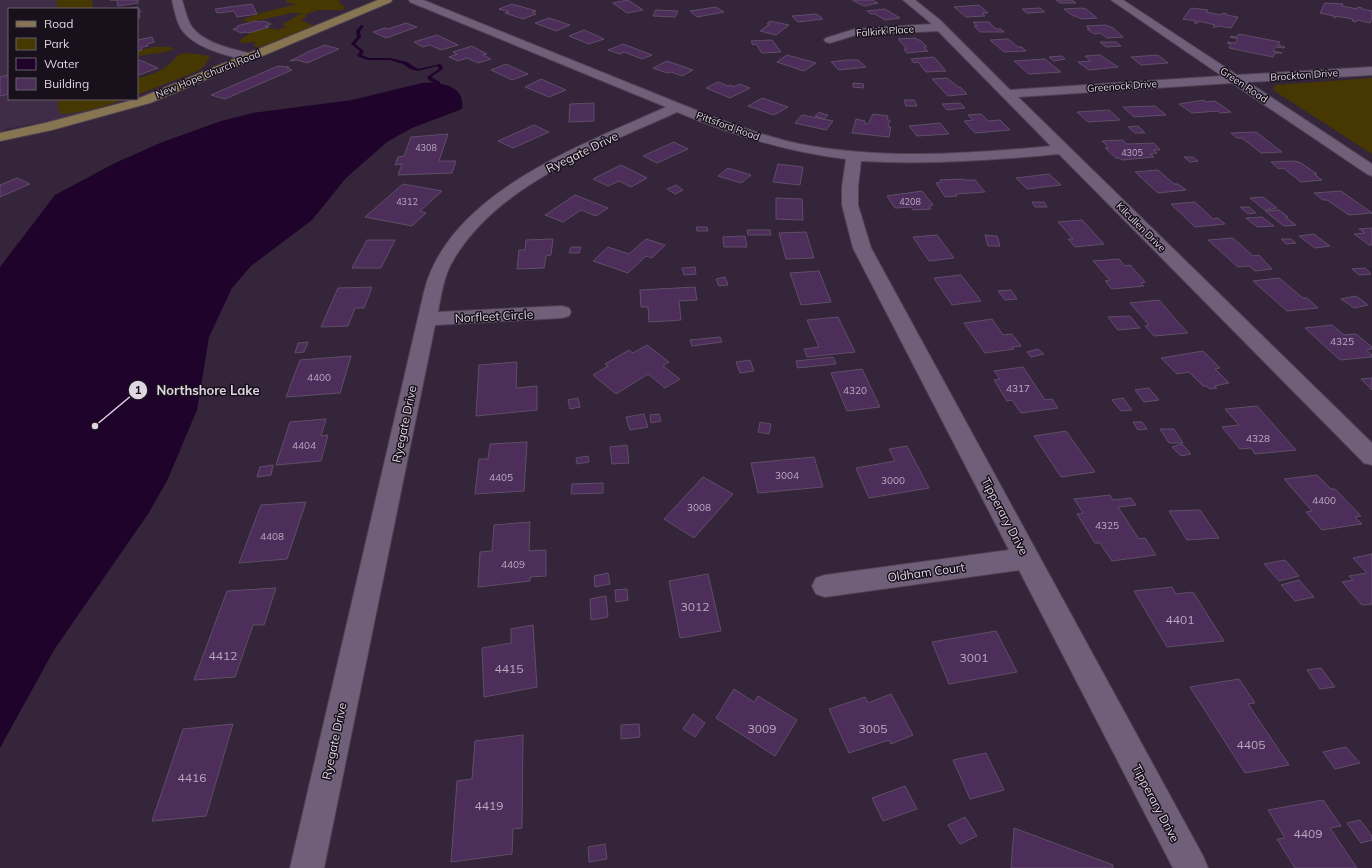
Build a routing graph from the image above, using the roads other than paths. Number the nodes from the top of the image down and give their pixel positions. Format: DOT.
graph roads {
  1 [pos="177,0"];
  2 [pos="388,0"];
  3 [pos="414,0"];
  4 [pos="908,0"];
  5 [pos="1116,0"];
  6 [pos="941,27"];
  7 [pos="830,40"];
  8 [pos="248,57"];
  9 [pos="1372,71"];
  10 [pos="1236,80"];
  11 [pos="1008,94"];
  12 [pos="678,107"];
  13 [pos="0,137"];
  14 [pos="1062,148"];
  15 [pos="854,156"];
  16 [pos="1372,171"];
  17 [pos="562,312"];
  18 [pos="427,319"];
  19 [pos="1372,457"];
  20 [pos="1027,558"];
  21 [pos="825,586"];
  22 [pos="307,868"];
  23 [pos="1190,868"];
  1 -- 8 [label="street"];
  2 -- 8 [label="main road, New Hope Church Road"];
  3 -- 12 [label="street, Pittsford Road"];
  4 -- 6 [label="street, Kilcullen Drive"];
  5 -- 10 [label="street, Green Road"];
  6 -- 7 [label="street, Falkirk Place"];
  6 -- 11 [label="street, Kilcullen Drive"];
  8 -- 13 [label="main road, New Hope Church Road"];
  9 -- 10 [label="street, Brockton Drive"];
  10 -- 11 [label="street, Greenock Drive"];
  10 -- 16 [label="street, Green Road"];
  11 -- 14 [label="street, Kilcullen Drive"];
  12 -- 15 [label="street, Pittsford Road"];
  12 -- 18 [label="street, Ryegate Drive"];
  14 -- 15 [label="street, Pittsford Road"];
  14 -- 19 [label="street, Kilcullen Drive"];
  15 -- 20 [label="street, Tipperary Drive"];
  17 -- 18 [label="street, Norfleet Circle"];
  18 -- 22 [label="street, Ryegate Drive"];
  20 -- 21 [label="street, Oldham Court"];
  20 -- 23 [label="street, Tipperary Drive"];
}
